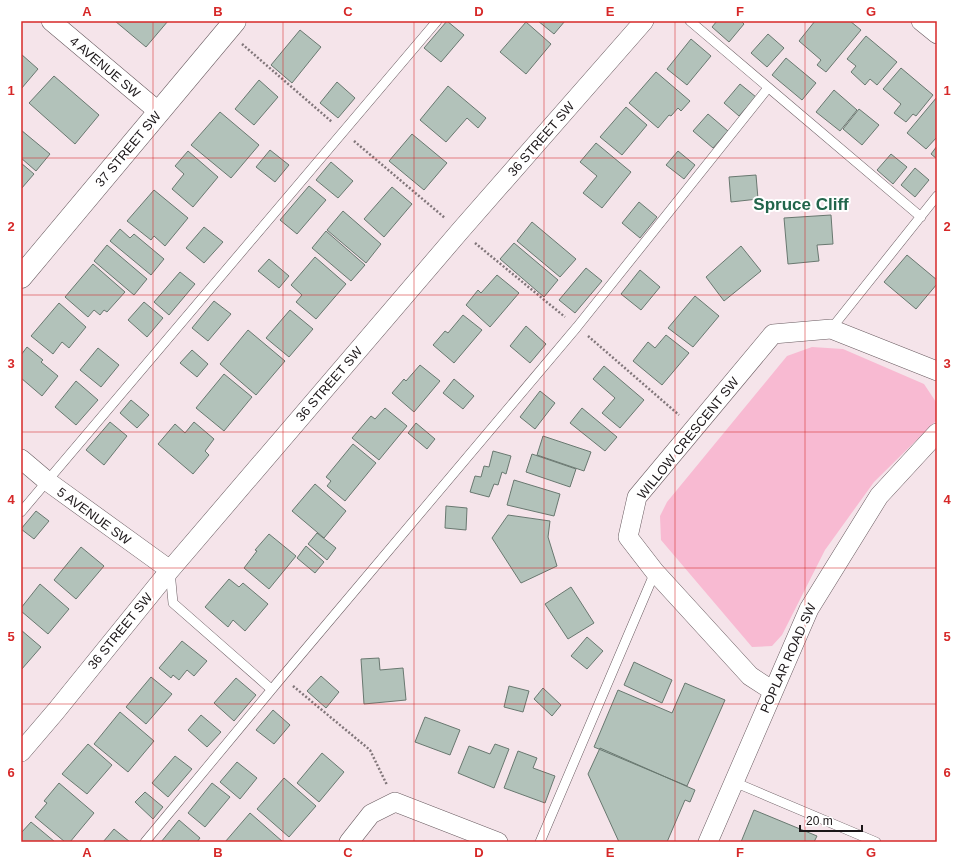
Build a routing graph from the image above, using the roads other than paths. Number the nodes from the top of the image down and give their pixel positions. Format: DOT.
graph roads {
  1 [pos="51,21"];
  2 [pos="235,21"];
  3 [pos="437,21"];
  4 [pos="644,21"];
  5 [pos="690,21"];
  6 [pos="921,21"];
  7 [pos="937,34"];
  8 [pos="768,88"];
  9 [pos="159,112"];
  10 [pos="937,196"];
  11 [pos="921,217"];
  12 [pos="21,277"];
  13 [pos="831,329"];
  14 [pos="937,371"];
  15 [pos="937,433"];
  16 [pos="21,458"];
  17 [pos="47,481"];
  18 [pos="21,512"];
  19 [pos="170,570"];
  20 [pos="655,572"];
  21 [pos="271,689"];
  22 [pos="773,691"];
  23 [pos="21,752"];
  24 [pos="734,782"];
  25 [pos="145,842"];
  26 [pos="349,842"];
  27 [pos="498,842"];
  28 [pos="540,842"];
  29 [pos="708,842"];
  30 [pos="876,842"];
  1 -- 9 [label="street, 4 AVENUE SW"];
  2 -- 9 [label="street, 37 STREET SW"];
  3 -- 17 [label="lane"];
  4 -- 19 [label="street, 36 STREET SW"];
  5 -- 8 [label="lane"];
  6 -- 7 [label="street"];
  8 -- 11 [label="lane"];
  8 -- 21 [label="lane"];
  9 -- 12 [label="street, 37 STREET SW"];
  10 -- 11 [label="lane"];
  11 -- 13 [label="lane"];
  13 -- 14 [label="street, WILLOW CRESCENT SW"];
  13 -- 20 [label="street, WILLOW CRESCENT SW"];
  15 -- 22 [label="street, POPLAR ROAD SW"];
  16 -- 17 [label="street, 5 AVENUE SW"];
  17 -- 18 [label="lane"];
  17 -- 19 [label="street, 5 AVENUE SW"];
  19 -- 21 [label="lane"];
  19 -- 23 [label="street, 36 STREET SW"];
  20 -- 22 [label="street, WILLOW CRESCENT SW"];
  20 -- 28 [label="lane"];
  21 -- 25 [label="lane"];
  22 -- 24 [label="street, POPLAR ROAD SW"];
  24 -- 29 [label="street, POPLAR ROAD SW"];
  24 -- 30 [label="lane"];
  26 -- 27 [label="street"];
}
